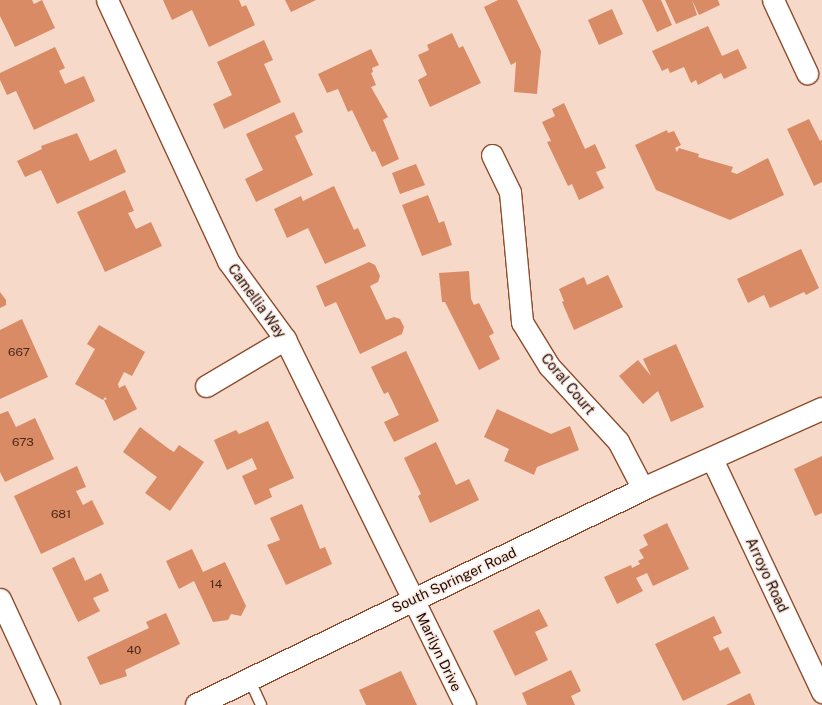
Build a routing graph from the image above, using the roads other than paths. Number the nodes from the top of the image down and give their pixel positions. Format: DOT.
graph roads {
  1 [pos="107,0"];
  2 [pos="774,0"];
  3 [pos="807,73"];
  4 [pos="492,154"];
  5 [pos="285,339"];
  6 [pos="206,386"];
  7 [pos="822,409"];
  8 [pos="712,458"];
  9 [pos="643,489"];
  10 [pos="0,599"];
  11 [pos="413,599"];
  12 [pos="250,681"];
  13 [pos="822,692"];
  14 [pos="49,705"];
  15 [pos="197,705"];
  16 [pos="261,705"];
  17 [pos="465,705"];
  1 -- 5 [label="street, Camellia Way"];
  2 -- 3 [label="street"];
  4 -- 9 [label="street, Coral Court"];
  5 -- 6 [label="street"];
  5 -- 11 [label="street, Camellia Way"];
  7 -- 8 [label="street, South Springer Road"];
  8 -- 9 [label="street, South Springer Road"];
  8 -- 13 [label="street, Arroyo Road"];
  9 -- 11 [label="street, South Springer Road"];
  10 -- 14 [label="street"];
  11 -- 12 [label="street, South Springer Road"];
  11 -- 17 [label="street, Marilyn Drive"];
  12 -- 15 [label="street, South Springer Road"];
  12 -- 16 [label="lane"];
}
